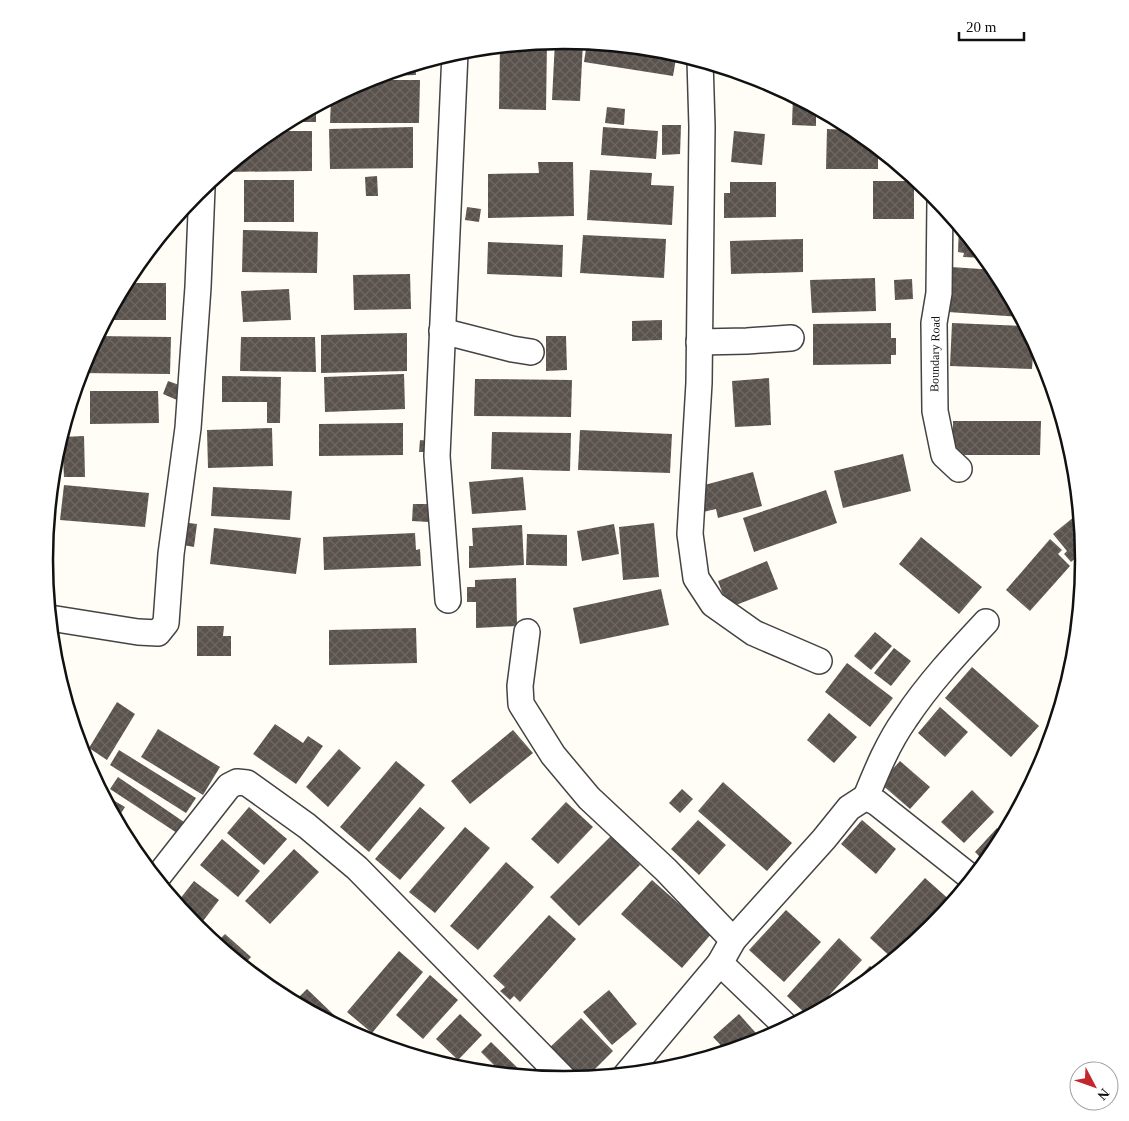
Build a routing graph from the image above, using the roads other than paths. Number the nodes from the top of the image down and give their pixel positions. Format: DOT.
graph roads {
  1 [pos="455,61"];
  2 [pos="700,67"];
  3 [pos="201,201"];
  4 [pos="940,213"];
  5 [pos="442,331"];
  6 [pos="791,338"];
  7 [pos="700,342"];
  8 [pos="531,352"];
  9 [pos="959,469"];
  10 [pos="448,600"];
  11 [pos="56,619"];
  12 [pos="986,622"];
  13 [pos="528,632"];
  14 [pos="819,660"];
  15 [pos="866,797"];
  16 [pos="160,874"];
  17 [pos="967,875"];
  18 [pos="733,940"];
  19 [pos="720,963"];
  20 [pos="783,1023"];
  21 [pos="632,1068"];
  22 [pos="557,1072"];
  1 -- 5 [label="street"];
  2 -- 7 [label="street"];
  3 -- 11 [label="street"];
  4 -- 9 [label="street, Boundary Road"];
  5 -- 8 [label="street"];
  5 -- 10 [label="street"];
  6 -- 7 [label="street"];
  7 -- 14 [label="street"];
  12 -- 15 [label="street"];
  13 -- 18 [label="street"];
  15 -- 17 [label="street"];
  15 -- 18 [label="street"];
  16 -- 22 [label="street"];
  18 -- 19 [label="street"];
  19 -- 20 [label="street"];
  19 -- 21 [label="street"];
}
